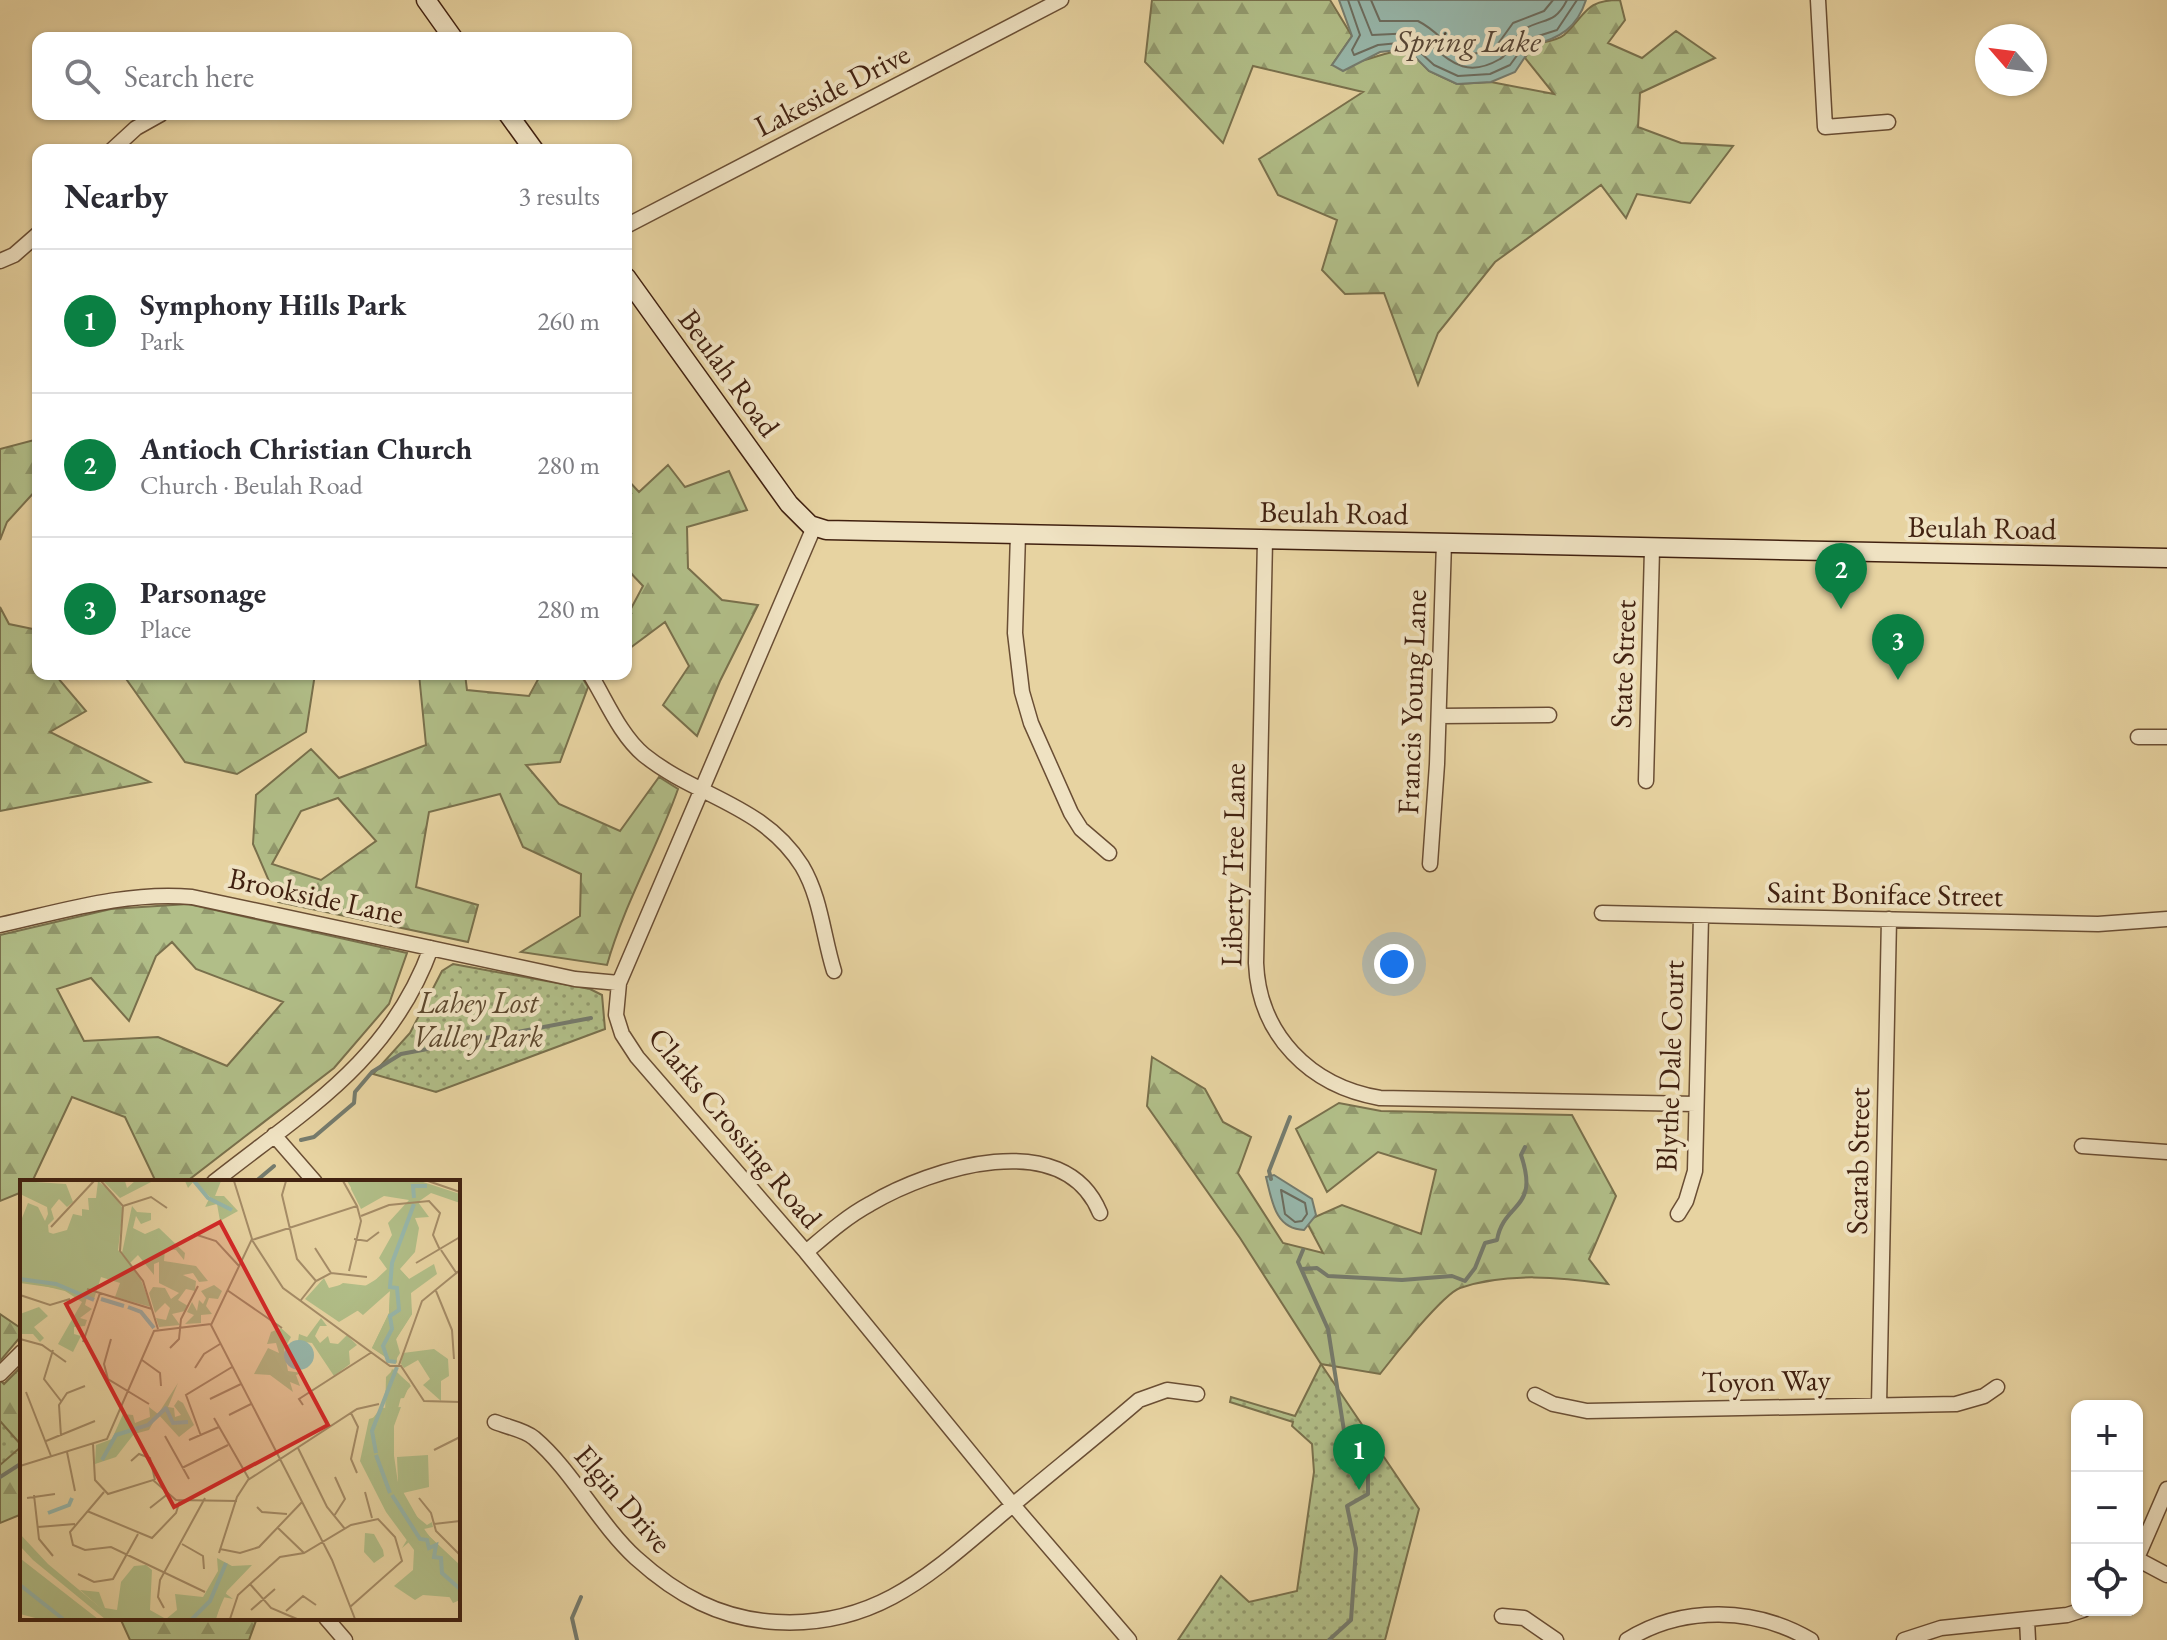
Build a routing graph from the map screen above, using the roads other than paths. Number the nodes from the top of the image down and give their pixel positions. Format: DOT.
graph roads {
  1 [pos="426,0"];
  2 [pos="1061,0"];
  3 [pos="1818,0"];
  4 [pos="447,32"];
  5 [pos="150,120"];
  6 [pos="512,120"];
  7 [pos="1888,122"];
  8 [pos="119,144"];
  9 [pos="530,144"];
  10 [pos="632,223"];
  11 [pos="32,239"];
  12 [pos="0,261"];
  13 [pos="632,285"];
  14 [pos="814,527"];
  15 [pos="1018,534"];
  16 [pos="1265,540"];
  17 [pos="1444,542"];
  18 [pos="1652,549"];
  19 [pos="2167,558"];
  20 [pos="594,680"];
  21 [pos="1549,715"];
  22 [pos="1439,716"];
  23 [pos="2138,737"];
  24 [pos="2167,737"];
  25 [pos="1646,781"];
  26 [pos="703,788"];
  27 [pos="1109,853"];
  28 [pos="1430,864"];
  29 [pos="1602,913"];
  30 [pos="1701,916"];
  31 [pos="1889,919"];
  32 [pos="2167,919"];
  33 [pos="0,925"];
  34 [pos="431,948"];
  35 [pos="834,971"];
  36 [pos="619,983"];
  37 [pos="1696,1104"];
  38 [pos="274,1135"];
  39 [pos="2082,1146"];
  40 [pos="2167,1152"];
  41 [pos="217,1180"];
  42 [pos="313,1180"];
  43 [pos="1100,1213"];
  44 [pos="1678,1214"];
  45 [pos="806,1252"];
  46 [pos="20,1354"];
  47 [pos="0,1374"];
  48 [pos="1997,1387"];
  49 [pos="1197,1394"];
  50 [pos="1535,1395"];
  51 [pos="1879,1405"];
  52 [pos="495,1422"];
  53 [pos="2167,1489"];
  54 [pos="1013,1505"];
  55 [pos="2143,1544"];
  56 [pos="2143,1561"];
  57 [pos="2167,1575"];
  58 [pos="2071,1612"];
  59 [pos="1502,1616"];
  60 [pos="328,1620"];
  61 [pos="2027,1620"];
  62 [pos="345,1640"];
  63 [pos="1129,1640"];
  64 [pos="1556,1640"];
  65 [pos="1627,1640"];
  66 [pos="1811,1640"];
  67 [pos="1904,1640"];
  68 [pos="2028,1640"];
  1 -- 4 [label="main road"];
  2 -- 10 [label="street, Lakeside Drive"];
  3 -- 7 [label="street"];
  5 -- 8 [label="street"];
  6 -- 9 [label="main road"];
  11 -- 12 [label="street"];
  13 -- 14 [label="main road, Beulah Road"];
  14 -- 15 [label="main road, Beulah Road"];
  14 -- 26 [label="street, Clarks Crossing Road"];
  15 -- 16 [label="main road, Beulah Road"];
  15 -- 27 [label="street"];
  16 -- 17 [label="main road, Beulah Road"];
  16 -- 37 [label="street, Liberty Tree Lane"];
  17 -- 18 [label="main road, Beulah Road"];
  17 -- 22 [label="street, Francis Young Lane"];
  18 -- 19 [label="main road, Beulah Road"];
  18 -- 25 [label="street, State Street"];
  20 -- 26 [label="street"];
  21 -- 22 [label="street"];
  22 -- 28 [label="street, Francis Young Lane"];
  23 -- 24 [label="street"];
  26 -- 35 [label="street"];
  26 -- 36 [label="street, Clarks Crossing Road"];
  29 -- 30 [label="street, Saint Boniface Street"];
  30 -- 31 [label="street, Saint Boniface Street"];
  30 -- 37 [label="street, Blythe Dale Court"];
  31 -- 32 [label="street, Saint Boniface Street"];
  31 -- 51 [label="street, Scarab Street"];
  33 -- 34 [label="street, Brookside Lane"];
  34 -- 36 [label="street, Brookside Lane"];
  34 -- 38 [label="street"];
  36 -- 45 [label="street, Clarks Crossing Road"];
  37 -- 44 [label="street, Blythe Dale Court"];
  38 -- 41 [label="street"];
  38 -- 42 [label="street"];
  39 -- 40 [label="street"];
  43 -- 45 [label="street"];
  45 -- 54 [label="street, Clarks Crossing Road"];
  46 -- 47 [label="street"];
  48 -- 51 [label="street, Toyon Way"];
  49 -- 54 [label="street, Elgin Drive"];
  50 -- 51 [label="street, Toyon Way"];
  52 -- 54 [label="street, Elgin Drive"];
  53 -- 55 [label="street"];
  54 -- 63 [label="street, Clarks Crossing Road"];
  56 -- 57 [label="street"];
  58 -- 61 [label="street"];
  59 -- 64 [label="street"];
  60 -- 62 [label="street"];
  61 -- 67 [label="street"];
  61 -- 68 [label="street"];
  65 -- 66 [label="street"];
}
